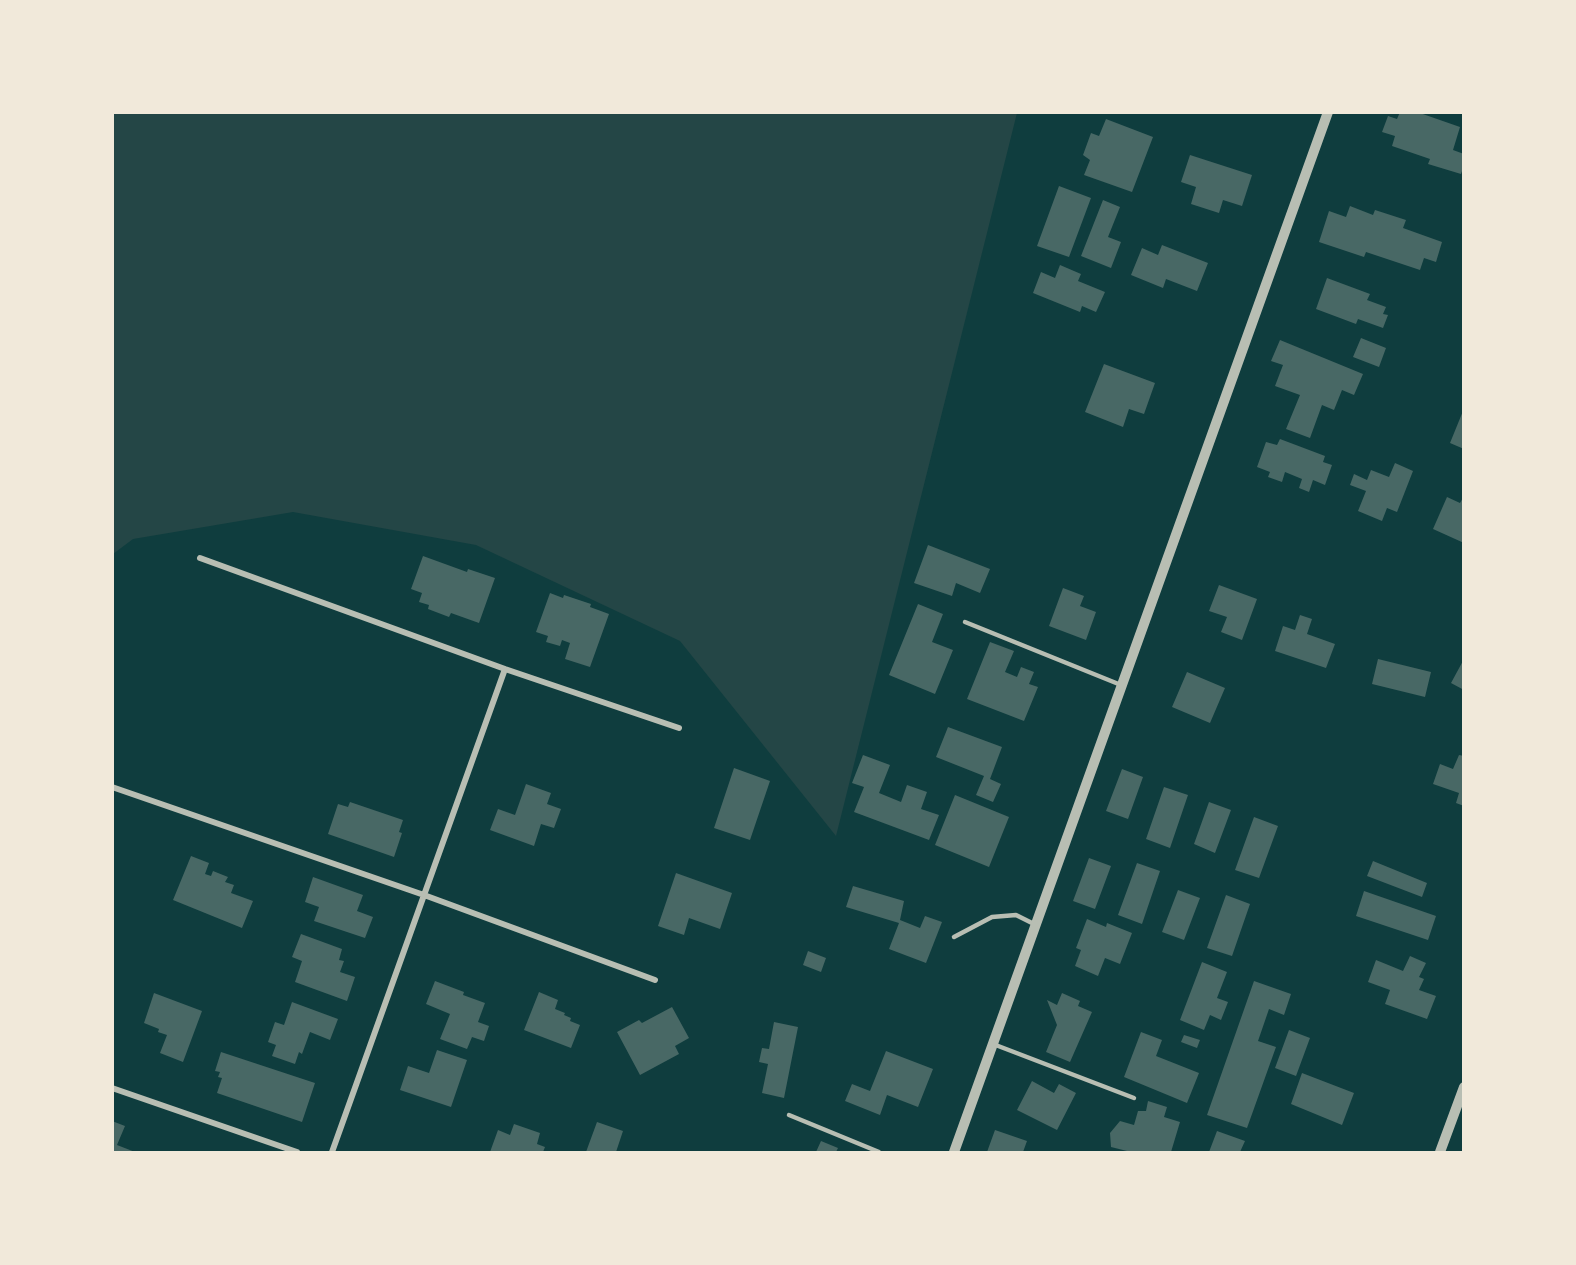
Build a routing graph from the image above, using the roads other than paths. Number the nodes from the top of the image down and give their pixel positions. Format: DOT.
graph roads {
  1 [pos="1328,112"];
  2 [pos="200,558"];
  3 [pos="965,622"];
  4 [pos="505,669"];
  5 [pos="1122,686"];
  6 [pos="679,728"];
  7 [pos="112,787"];
  8 [pos="424,895"];
  9 [pos="1036,925"];
  10 [pos="954,938"];
  11 [pos="655,980"];
  12 [pos="993,1044"];
  13 [pos="1464,1087"];
  14 [pos="112,1088"];
  15 [pos="1134,1098"];
  16 [pos="789,1115"];
  17 [pos="297,1152"];
  18 [pos="332,1152"];
  19 [pos="879,1152"];
  20 [pos="954,1152"];
  21 [pos="1440,1152"];
  1 -- 5 [label="street"];
  2 -- 4 [label="street"];
  3 -- 5 [label="lane"];
  4 -- 6 [label="street"];
  4 -- 8 [label="street"];
  5 -- 9 [label="street"];
  7 -- 8 [label="street"];
  8 -- 11 [label="street"];
  8 -- 18 [label="street"];
  9 -- 10 [label="lane"];
  9 -- 12 [label="street"];
  12 -- 15 [label="lane"];
  12 -- 20 [label="street"];
  13 -- 21 [label="street"];
  14 -- 17 [label="street"];
  16 -- 19 [label="lane"];
}
